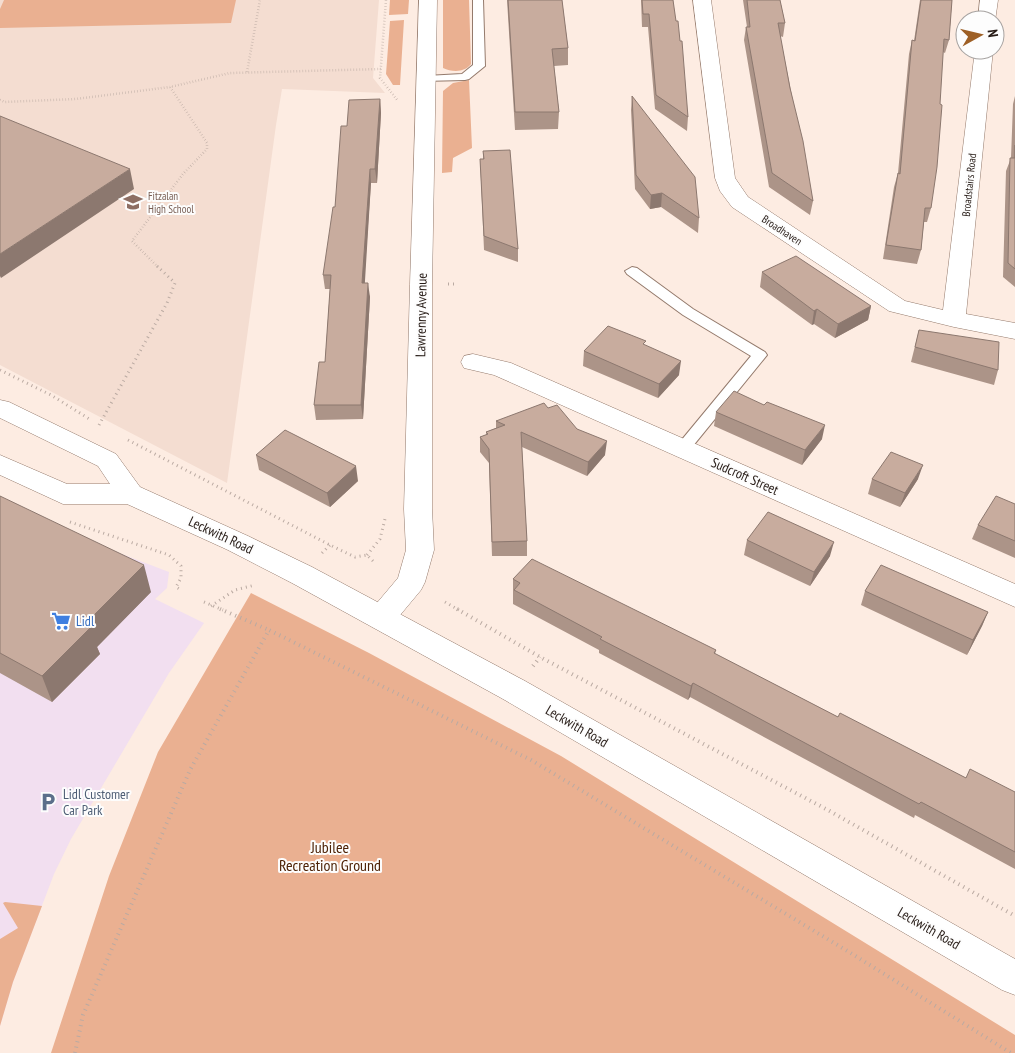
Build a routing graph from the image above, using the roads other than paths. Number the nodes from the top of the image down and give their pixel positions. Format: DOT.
graph roads {
  1 [pos="428,0"];
  2 [pos="478,0"];
  3 [pos="702,0"];
  4 [pos="983,60"];
  5 [pos="426,79"];
  6 [pos="632,271"];
  7 [pos="954,320"];
  8 [pos="1015,331"];
  9 [pos="473,362"];
  10 [pos="0,408"];
  11 [pos="683,448"];
  12 [pos="0,464"];
  13 [pos="130,494"];
  14 [pos="1015,596"];
  15 [pos="381,618"];
  16 [pos="1015,978"];
  1 -- 5 [label="street, Lawrenny Avenue"];
  2 -- 5 [label="lane"];
  3 -- 7 [label="street, Broadhaven"];
  4 -- 7 [label="street, Broadstairs Road"];
  5 -- 15 [label="street, Lawrenny Avenue"];
  6 -- 11 [label="lane"];
  7 -- 8 [label="street, Broadhaven"];
  9 -- 11 [label="street, Sudcroft Street"];
  10 -- 13 [label="street"];
  11 -- 14 [label="street, Sudcroft Street"];
  12 -- 13 [label="street, Leckwith Road"];
  13 -- 15 [label="street, Leckwith Road"];
  15 -- 16 [label="street, Leckwith Road"];
}
